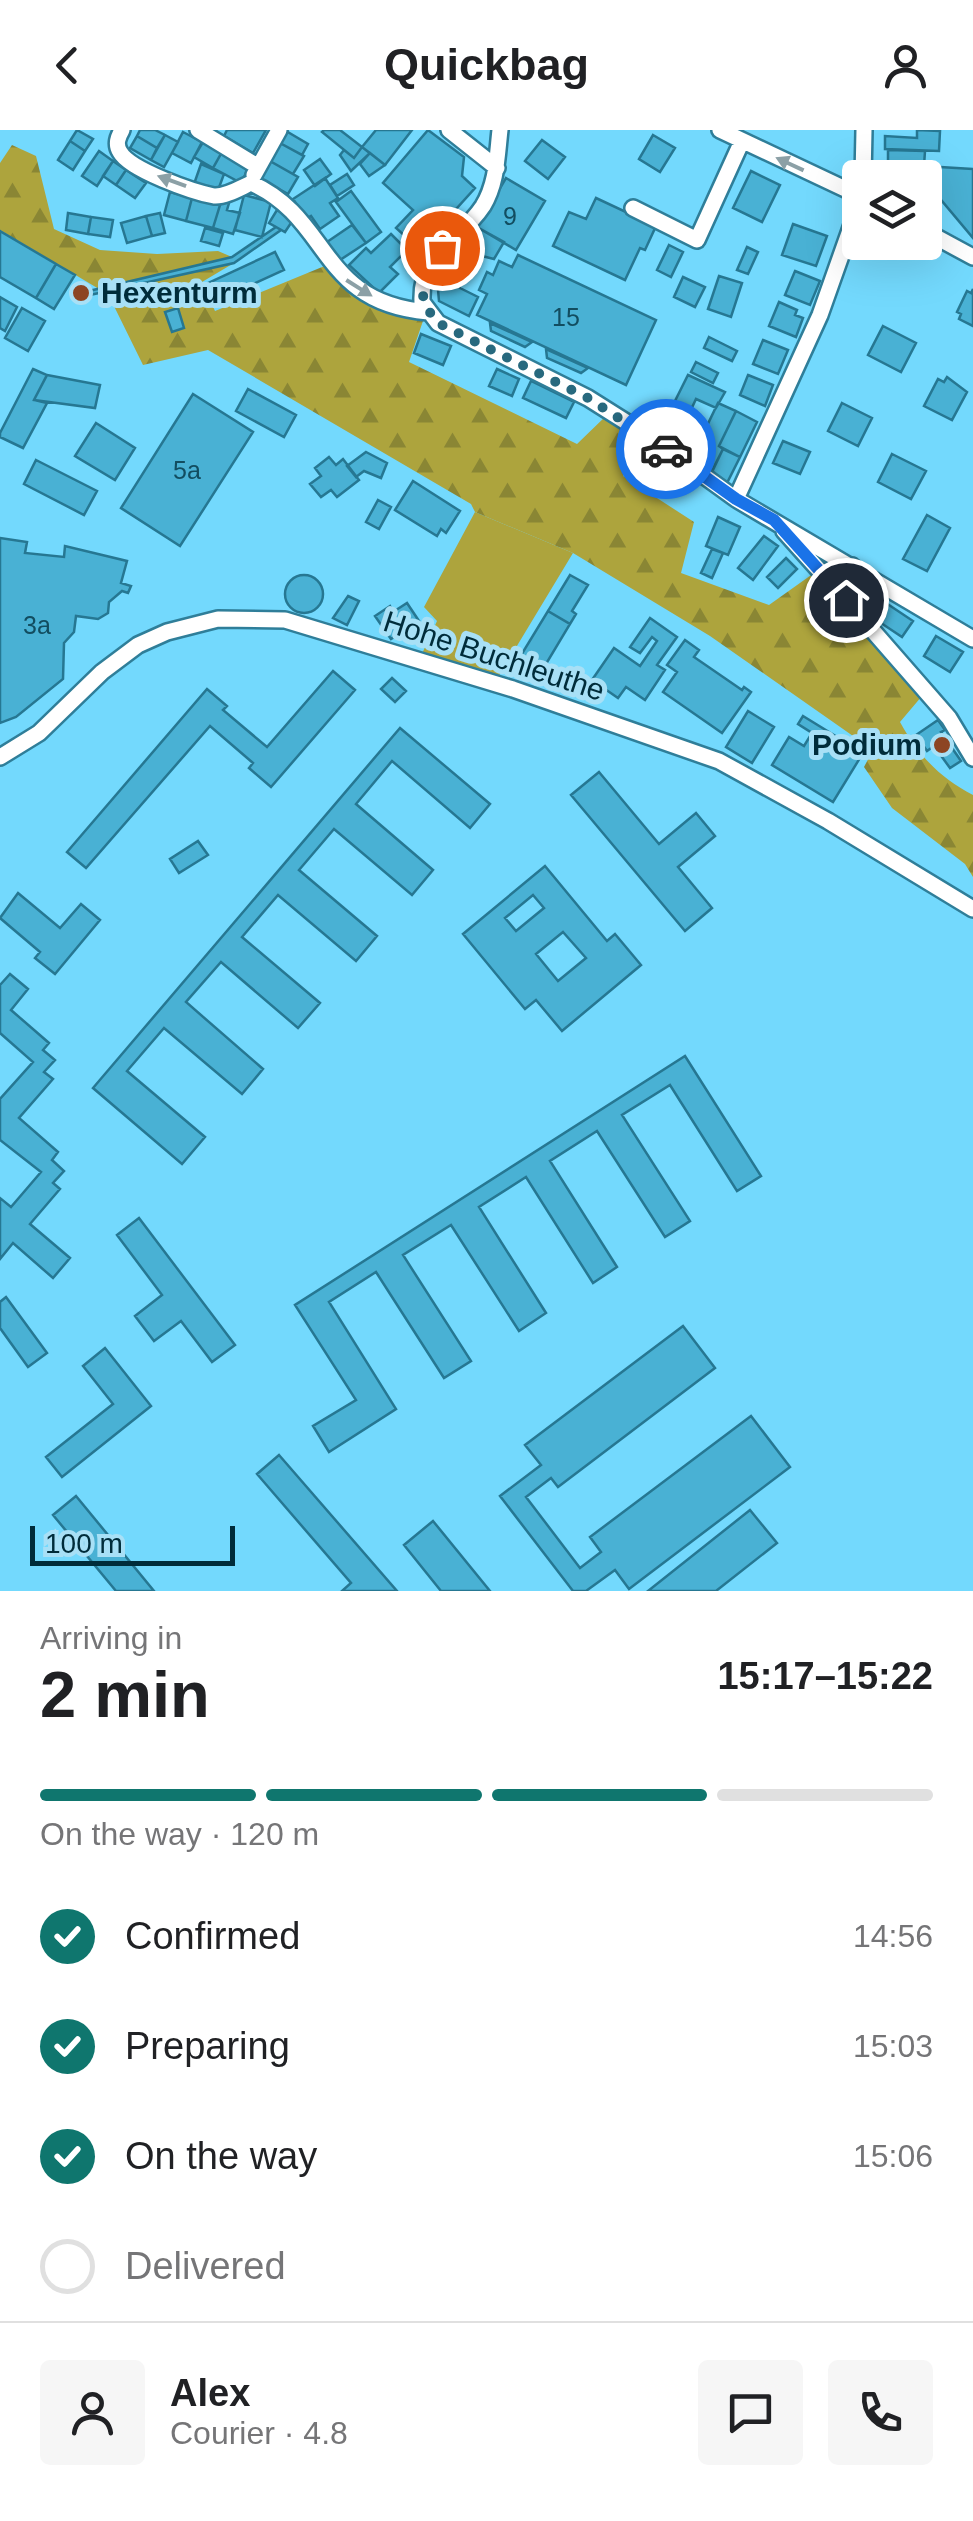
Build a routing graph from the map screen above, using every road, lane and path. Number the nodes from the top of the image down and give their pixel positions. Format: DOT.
graph roads {
  1 [pos="122,130"];
  2 [pos="198,130"];
  3 [pos="278,130"];
  4 [pos="449,130"];
  5 [pos="500,130"];
  6 [pos="720,130"];
  7 [pos="864,130"];
  8 [pos="742,141"];
  9 [pos="863,160"];
  10 [pos="258,166"];
  11 [pos="496,168"];
  12 [pos="251,184"];
  13 [pos="842,190"];
  14 [pos="633,208"];
  15 [pos="942,240"];
  16 [pos="842,251"];
  17 [pos="973,257"];
  18 [pos="428,312"];
  19 [pos="736,499"];
  20 [pos="774,520"];
  21 [pos="852,566"];
  22 [pos="846,600"];
  23 [pos="973,639"];
  24 [pos="0,757"];
  25 [pos="973,758"];
  26 [pos="973,909"];
  12 -- 1 [label="street, one-way"];
  2 -- 10 [label="street"];
  3 -- 10 [label="street"];
  4 -- 11 [label="street"];
  5 -- 11 [label="street"];
  6 -- 8 [label="street"];
  7 -- 9 [label="street"];
  13 -- 8 [label="street, one-way"];
  8 -- 14 [label="street"];
  10 -- 12 [label="street"];
  11 -- 18 [label="street"];
  12 -- 18 [label="street, one-way"];
  15 -- 17 [label="street"];
  16 -- 19 [label="street"];
  18 -- 19 [label="street"];
  19 -- 20 [label="street"];
  20 -- 21 [label="street"];
  20 -- 22 [label="street"];
  21 -- 22 [label="street"];
  21 -- 23 [label="street"];
  22 -- 25 [label="street"];
  24 -- 26 [label="street, Hohe Buchleuthe"];
}
